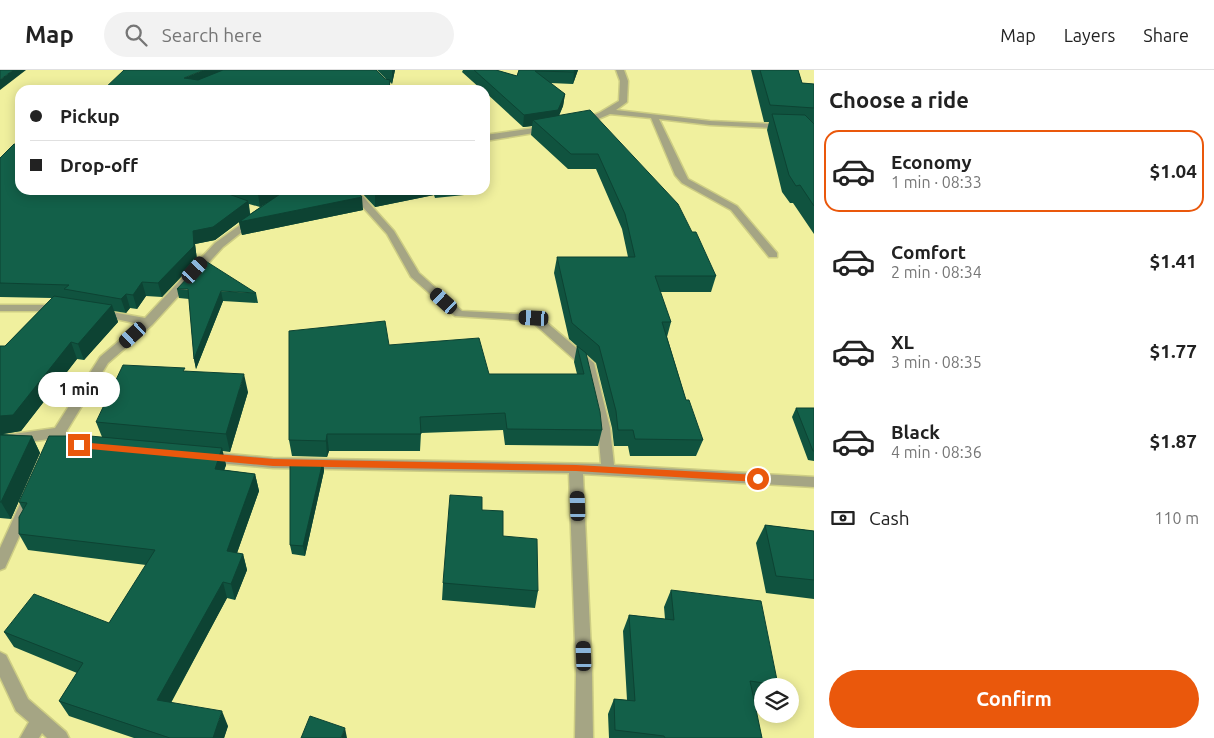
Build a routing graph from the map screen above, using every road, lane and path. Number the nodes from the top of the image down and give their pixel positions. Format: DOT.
graph roads {
  1 [pos="620,70"];
  2 [pos="608,111"];
  3 [pos="654,118"];
  4 [pos="575,124"];
  5 [pos="555,127"];
  6 [pos="809,130"];
  7 [pos="490,137"];
  8 [pos="357,195"];
  9 [pos="246,207"];
  10 [pos="773,256"];
  11 [pos="0,308"];
  12 [pos="70,308"];
  13 [pos="90,311"];
  14 [pos="148,322"];
  15 [pos="57,433"];
  16 [pos="0,441"];
  17 [pos="88,446"];
  18 [pos="49,452"];
  19 [pos="195,456"];
  20 [pos="576,468"];
  21 [pos="608,470"];
  22 [pos="814,482"];
  23 [pos="30,497"];
  24 [pos="0,564"];
  25 [pos="0,660"];
  26 [pos="40,720"];
  27 [pos="29,738"];
  28 [pos="60,738"];
  29 [pos="584,738"];
  1 -- 2 [label="street"];
  2 -- 3 [label="street"];
  2 -- 4 [label="street"];
  3 -- 6 [label="street"];
  3 -- 10 [label="street"];
  5 -- 7 [label="street"];
  8 -- 21 [label="street"];
  9 -- 14 [label="street"];
  11 -- 12 [label="street"];
  13 -- 14 [label="street"];
  14 -- 15 [label="street"];
  15 -- 16 [label="street"];
  15 -- 17 [label="street"];
  15 -- 18 [label="street"];
  19 -- 20 [label="street"];
  20 -- 21 [label="street"];
  20 -- 29 [label="street"];
  21 -- 22 [label="street"];
  23 -- 24 [label="street"];
  25 -- 26 [label="street"];
  26 -- 27 [label="street"];
  26 -- 28 [label="street"];
}
